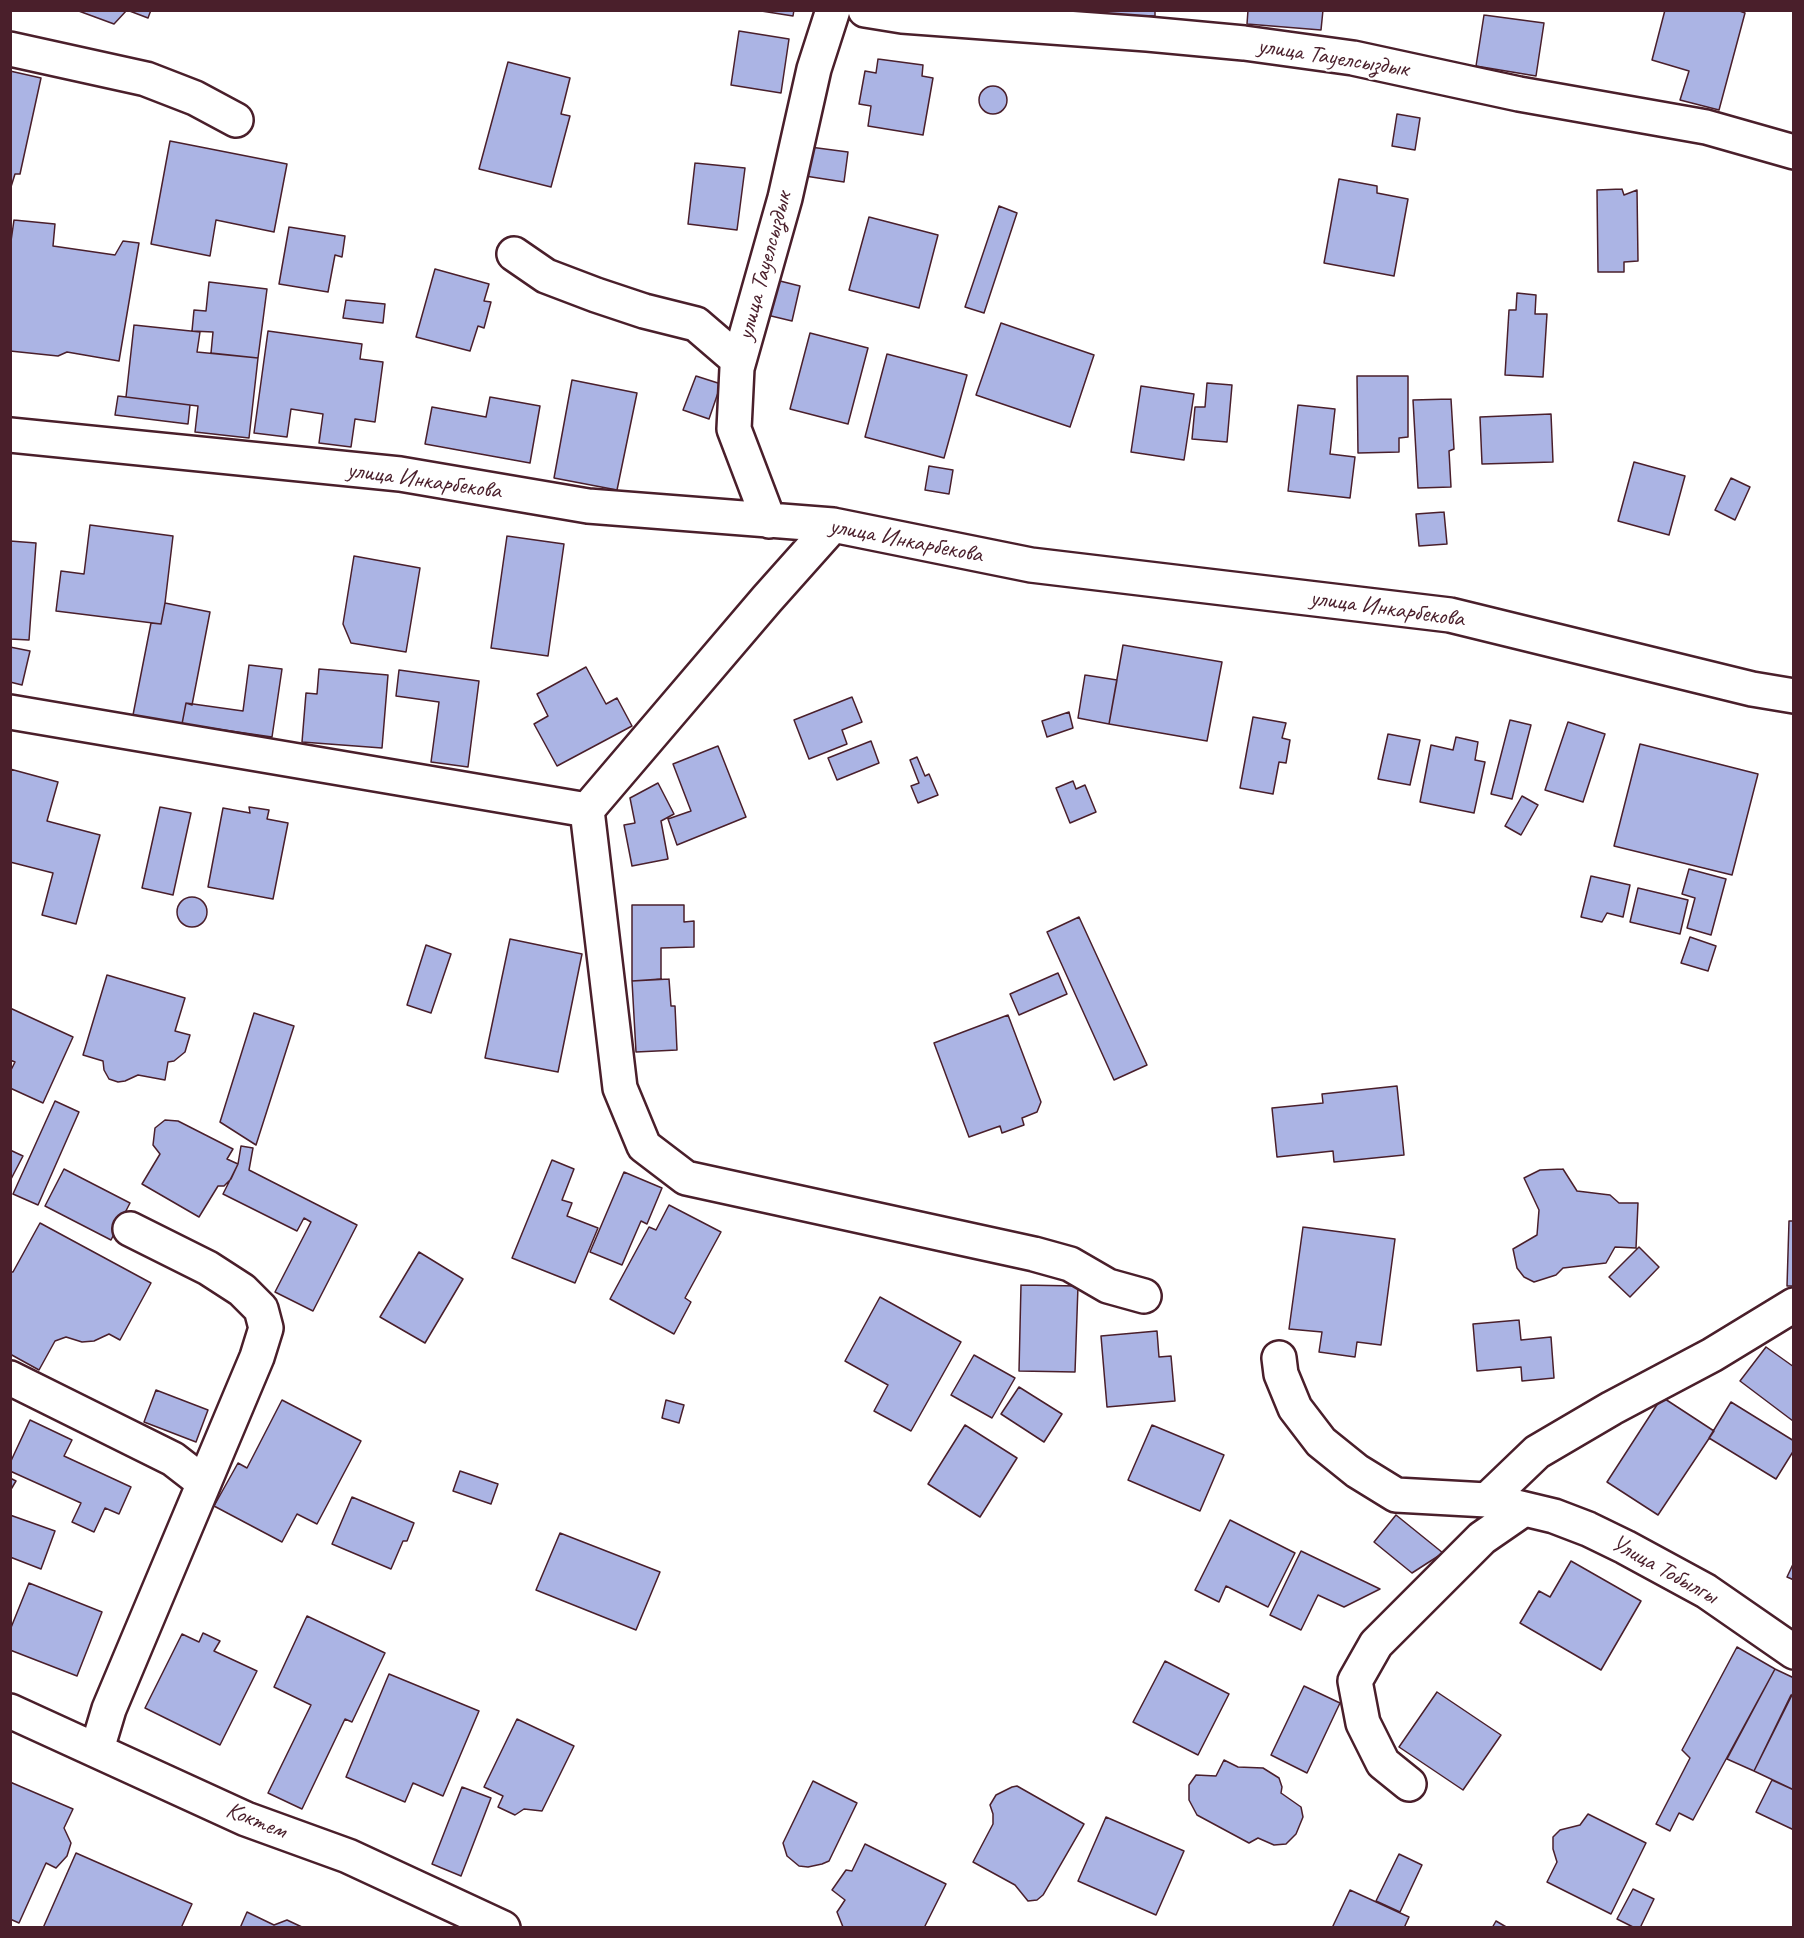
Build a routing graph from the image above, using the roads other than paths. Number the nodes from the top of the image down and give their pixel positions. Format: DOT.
graph roads {
  1 [pos="833,10"];
  2 [pos="865,10"];
  3 [pos="10,49"];
  4 [pos="236,120"];
  5 [pos="1794,152"];
  6 [pos="514,254"];
  7 [pos="739,361"];
  8 [pos="10,435"];
  9 [pos="769,521"];
  10 [pos="833,525"];
  11 [pos="1794,696"];
  12 [pos="10,711"];
  13 [pos="587,810"];
  14 [pos="130,1229"];
  15 [pos="1144,1296"];
  16 [pos="1794,1305"];
  17 [pos="1280,1358"];
  18 [pos="10,1378"];
  19 [pos="204,1483"];
  20 [pos="1487,1500"];
  21 [pos="1524,1509"];
  22 [pos="1794,1652"];
  23 [pos="10,1711"];
  24 [pos="97,1749"];
  25 [pos="1409,1784"];
  26 [pos="502,1928"];
  1 -- 7 [label="street, улица Тауелсыздык"];
  2 -- 5 [label="street, улица Тауелсыздык"];
  3 -- 4 [label="street"];
  6 -- 7 [label="street"];
  7 -- 9 [label="street, улица Тауелсыздык"];
  8 -- 9 [label="street, улица Инкарбекова"];
  9 -- 10 [label="street, улица Инкарбекова"];
  10 -- 11 [label="street, улица Инкарбекова"];
  10 -- 13 [label="street"];
  12 -- 13 [label="street"];
  13 -- 15 [label="street"];
  14 -- 19 [label="street"];
  16 -- 20 [label="street"];
  17 -- 20 [label="street, Улица Тобылгы"];
  18 -- 19 [label="street"];
  19 -- 24 [label="street"];
  20 -- 21 [label="street, Улица Тобылгы"];
  21 -- 22 [label="street, Улица Тобылгы"];
  21 -- 25 [label="street"];
  23 -- 24 [label="street, Коктем"];
  24 -- 26 [label="street, Коктем"];
}
